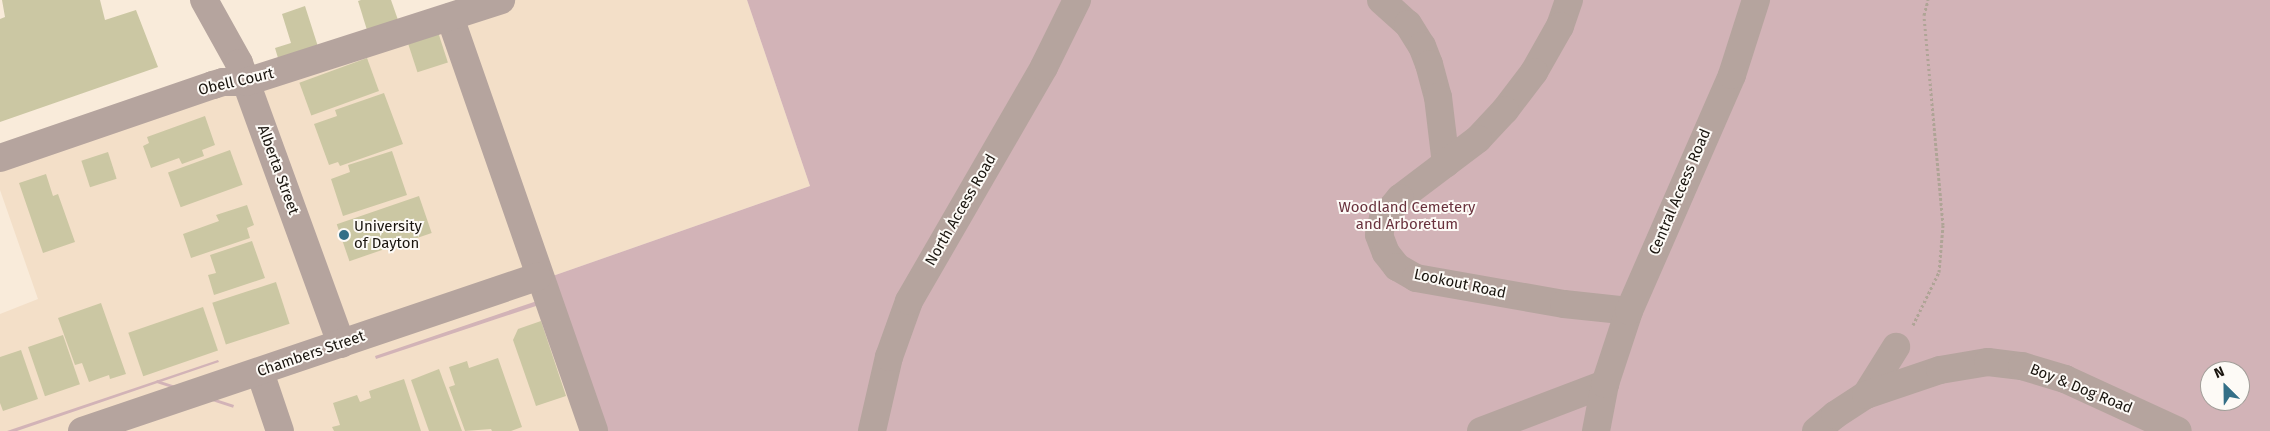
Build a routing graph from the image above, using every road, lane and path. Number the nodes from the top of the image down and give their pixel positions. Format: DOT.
graph roads {
  1 [pos="204,0"];
  2 [pos="501,0"];
  3 [pos="1077,0"];
  4 [pos="1381,0"];
  5 [pos="1569,0"];
  6 [pos="1756,0"];
  7 [pos="1928,0"];
  8 [pos="450,17"];
  9 [pos="246,82"];
  10 [pos="0,158"];
  11 [pos="1446,164"];
  12 [pos="538,277"];
  13 [pos="1630,311"];
  14 [pos="342,344"];
  15 [pos="1896,348"];
  16 [pos="260,372"];
  17 [pos="1604,384"];
  18 [pos="1866,395"];
  19 [pos="82,431"];
  20 [pos="280,431"];
  21 [pos="594,431"];
  22 [pos="872,431"];
  23 [pos="1481,431"];
  24 [pos="1596,431"];
  25 [pos="1816,431"];
  26 [pos="2178,431"];
  1 -- 9 [label="street, Alberta Street"];
  2 -- 8 [label="street, Obell Court"];
  3 -- 22 [label="street, North Access Road"];
  4 -- 11 [label="street"];
  5 -- 11 [label="street, Lookout Road"];
  6 -- 13 [label="street, Central Access Road"];
  7 -- 15 [label="path"];
  8 -- 9 [label="street, Obell Court"];
  8 -- 12 [label="street"];
  9 -- 10 [label="street, Obell Court"];
  9 -- 14 [label="street, Alberta Street"];
  11 -- 13 [label="street, Lookout Road"];
  12 -- 14 [label="street, Chambers Street"];
  12 -- 21 [label="street"];
  13 -- 17 [label="street, Central Access Road"];
  14 -- 16 [label="street, Chambers Street"];
  15 -- 18 [label="street"];
  16 -- 19 [label="street, Chambers Street"];
  16 -- 20 [label="street"];
  17 -- 23 [label="street"];
  17 -- 24 [label="street, Central Access Road"];
  18 -- 25 [label="street, Boy & Dog Road"];
  18 -- 26 [label="street, Boy & Dog Road"];
}
